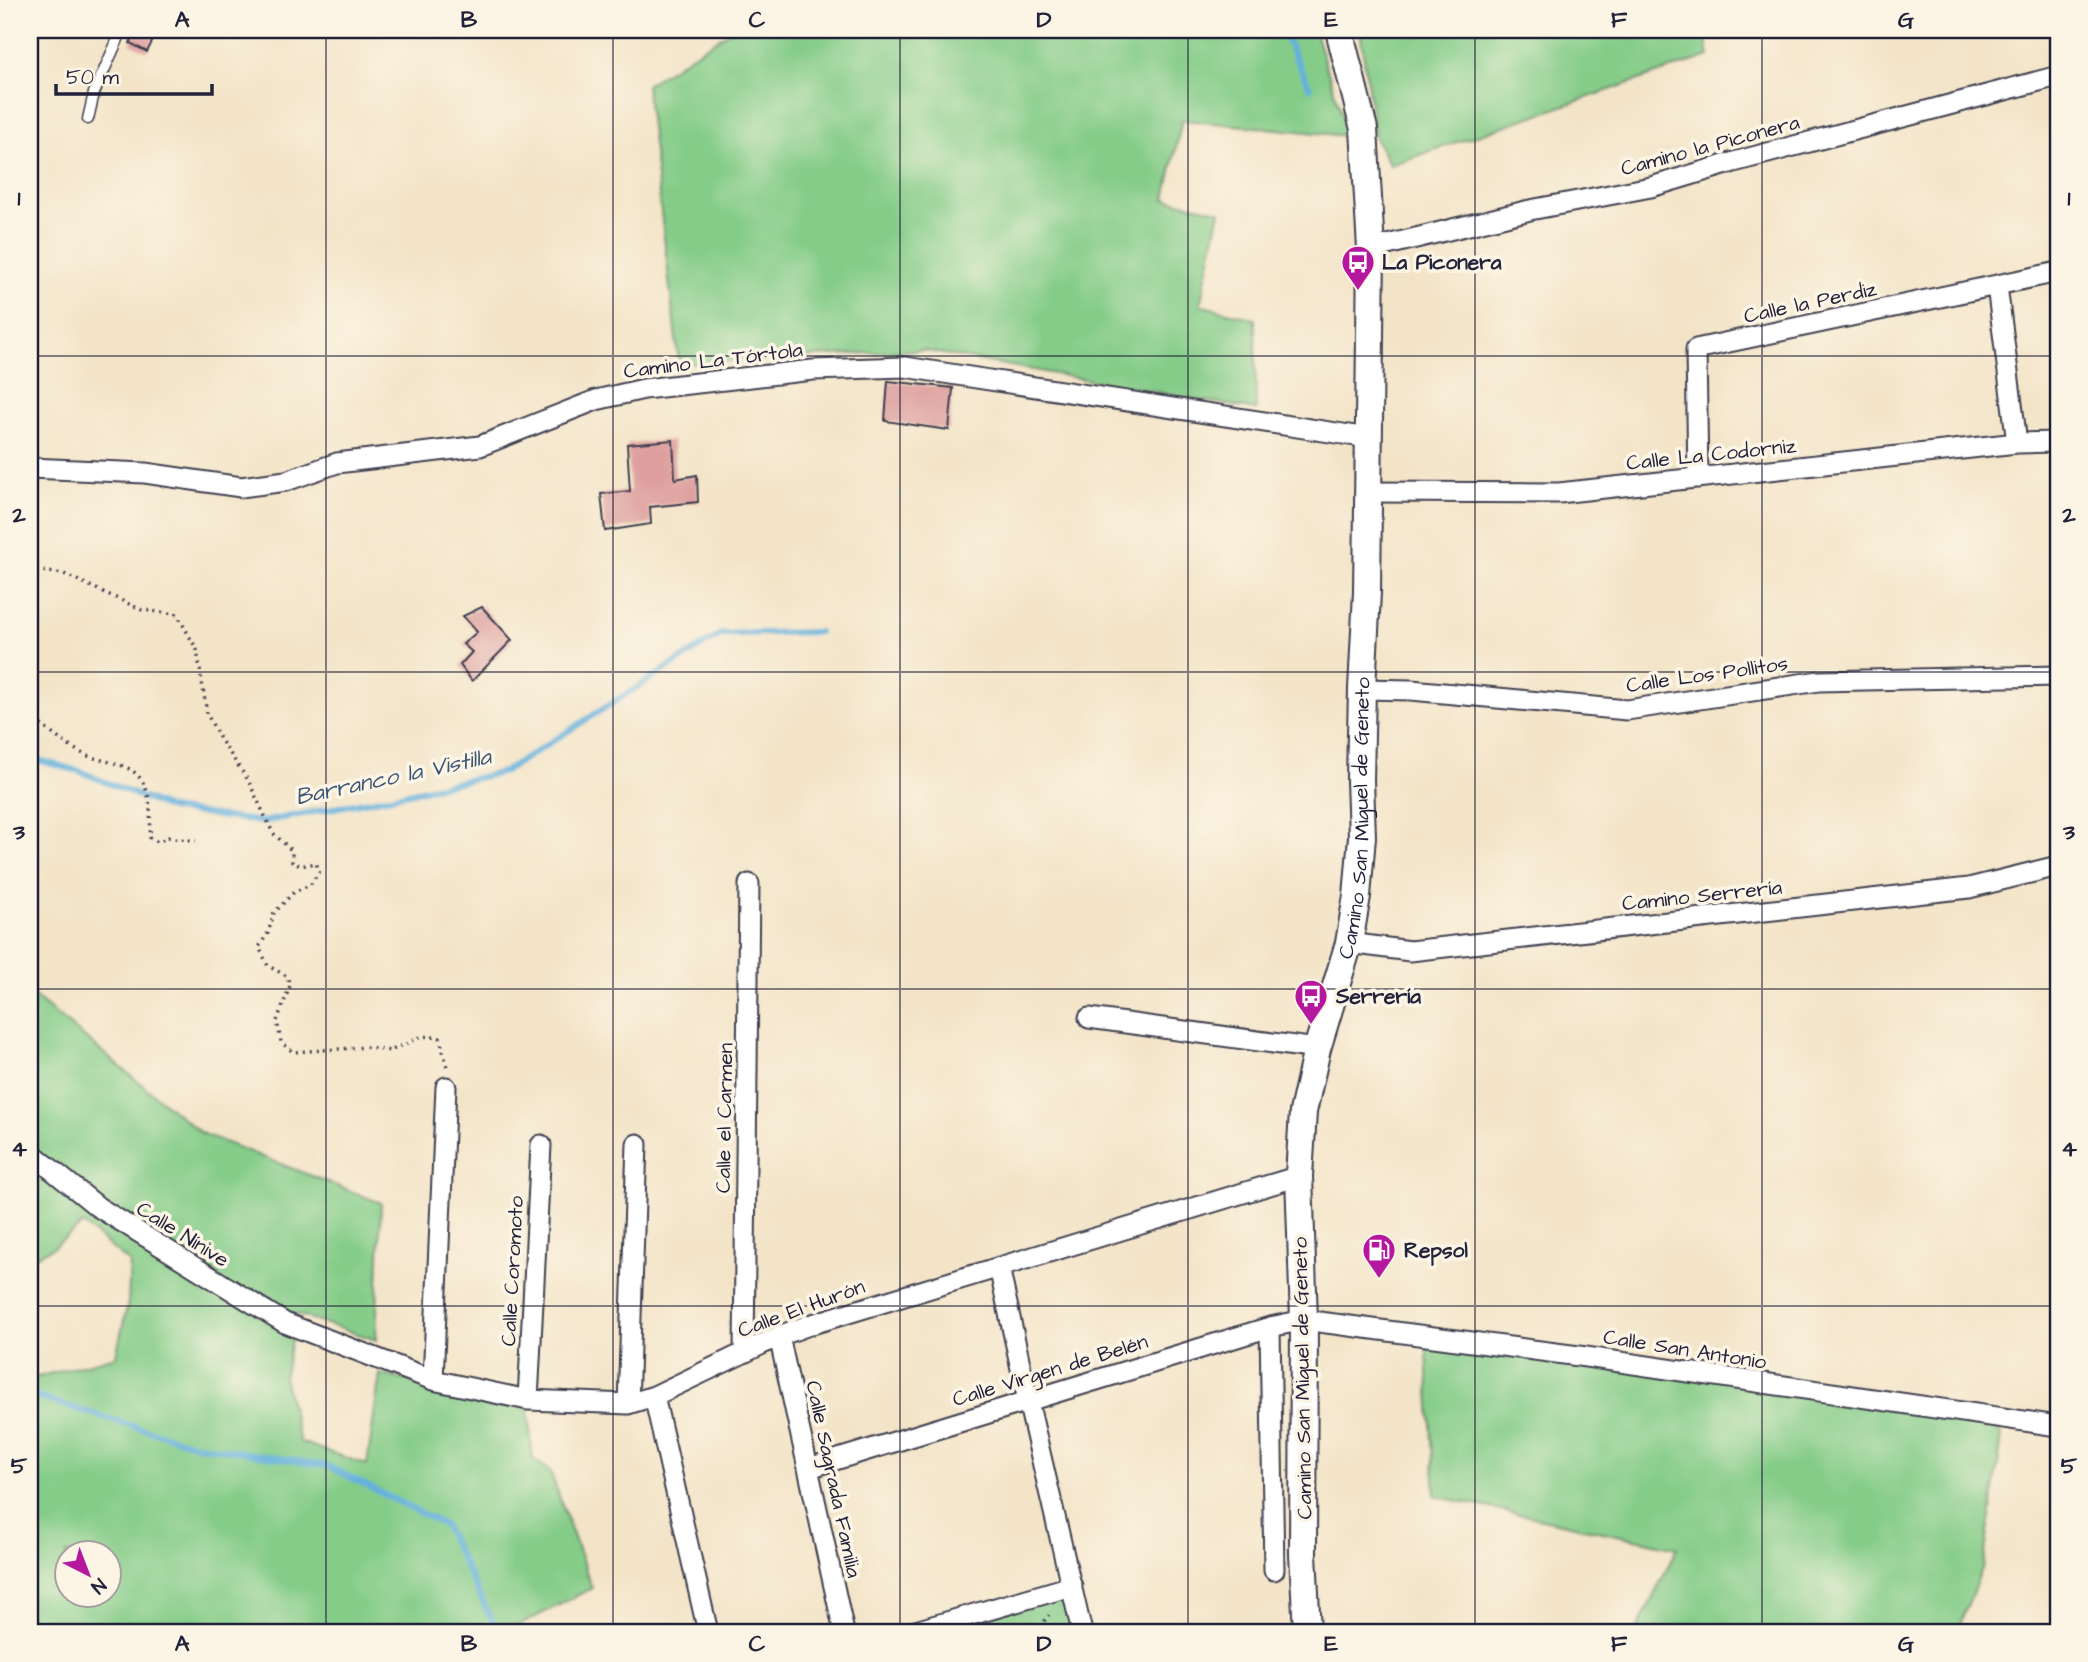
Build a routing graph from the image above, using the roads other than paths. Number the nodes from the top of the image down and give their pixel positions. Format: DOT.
graph roads {
  1 [pos="122,30"];
  2 [pos="1339,30"];
  3 [pos="2058,76"];
  4 [pos="88,119"];
  5 [pos="1371,249"];
  6 [pos="2058,272"];
  7 [pos="1997,286"];
  8 [pos="1368,438"];
  9 [pos="2058,442"];
  10 [pos="2017,443"];
  11 [pos="30,467"];
  12 [pos="1698,478"];
  13 [pos="1368,492"];
  14 [pos="2058,676"];
  15 [pos="1362,689"];
  16 [pos="2058,866"];
  17 [pos="750,884"];
  18 [pos="1349,943"];
  19 [pos="1089,1018"];
  20 [pos="1317,1049"];
  21 [pos="446,1087"];
  22 [pos="541,1144"];
  23 [pos="637,1144"];
  24 [pos="30,1152"];
  25 [pos="1299,1176"];
  26 [pos="999,1267"];
  27 [pos="1304,1320"];
  28 [pos="1270,1327"];
  29 [pos="779,1336"];
  30 [pos="322,1337"];
  31 [pos="744,1353"];
  32 [pos="433,1380"];
  33 [pos="654,1396"];
  34 [pos="528,1400"];
  35 [pos="1028,1401"];
  36 [pos="628,1404"];
  37 [pos="2058,1426"];
  38 [pos="810,1468"];
  39 [pos="1274,1570"];
  40 [pos="1072,1586"];
  41 [pos="708,1632"];
  42 [pos="844,1632"];
  43 [pos="912,1632"];
  44 [pos="1082,1632"];
  45 [pos="1307,1632"];
  1 -- 4 [label="lane"];
  2 -- 5 [label="main road, Camino San Miguel de Geneto"];
  3 -- 5 [label="street, Camino la Piconera"];
  5 -- 8 [label="main road, Camino San Miguel de Geneto"];
  6 -- 7 [label="street, Calle la Perdiz"];
  7 -- 10 [label="street"];
  7 -- 12 [label="street, Calle la Perdiz"];
  8 -- 11 [label="street, Camino La Tórtola"];
  8 -- 13 [label="main road, Camino San Miguel de Geneto"];
  9 -- 10 [label="street, Calle La Codorniz"];
  10 -- 12 [label="street, Calle La Codorniz"];
  12 -- 13 [label="street, Calle La Codorniz"];
  13 -- 15 [label="main road, Camino San Miguel de Geneto"];
  14 -- 15 [label="street, Calle Los Pollitos"];
  15 -- 18 [label="main road, Camino San Miguel de Geneto"];
  16 -- 18 [label="street, Camino Serrería"];
  17 -- 31 [label="street, Calle el Carmen"];
  18 -- 20 [label="main road, Camino San Miguel de Geneto"];
  19 -- 20 [label="street"];
  20 -- 25 [label="main road, Camino San Miguel de Geneto"];
  21 -- 32 [label="street"];
  22 -- 34 [label="street, Calle Coromoto"];
  23 -- 36 [label="street"];
  24 -- 30 [label="street, Calle Nínive"];
  25 -- 26 [label="street, Calle El Hurón"];
  25 -- 27 [label="main road, Camino San Miguel de Geneto"];
  26 -- 29 [label="street, Calle El Hurón"];
  26 -- 35 [label="street"];
  27 -- 28 [label="street, Calle Virgen de Belén"];
  27 -- 37 [label="street, Calle San Antonio"];
  27 -- 45 [label="main road, Camino San Miguel de Geneto"];
  28 -- 35 [label="street, Calle Virgen de Belén"];
  28 -- 39 [label="street"];
  29 -- 31 [label="street, Calle El Hurón"];
  29 -- 38 [label="street, Calle Sagrada Familia"];
  30 -- 32 [label="street, Calle El Hurón"];
  31 -- 33 [label="street, Calle El Hurón"];
  32 -- 34 [label="street, Calle El Hurón"];
  33 -- 36 [label="street, Calle El Hurón"];
  33 -- 41 [label="street"];
  34 -- 36 [label="street, Calle El Hurón"];
  35 -- 38 [label="street, Calle Virgen de Belén"];
  35 -- 40 [label="street"];
  38 -- 42 [label="street, Calle Sagrada Familia"];
  40 -- 43 [label="street"];
  40 -- 44 [label="street"];
}
